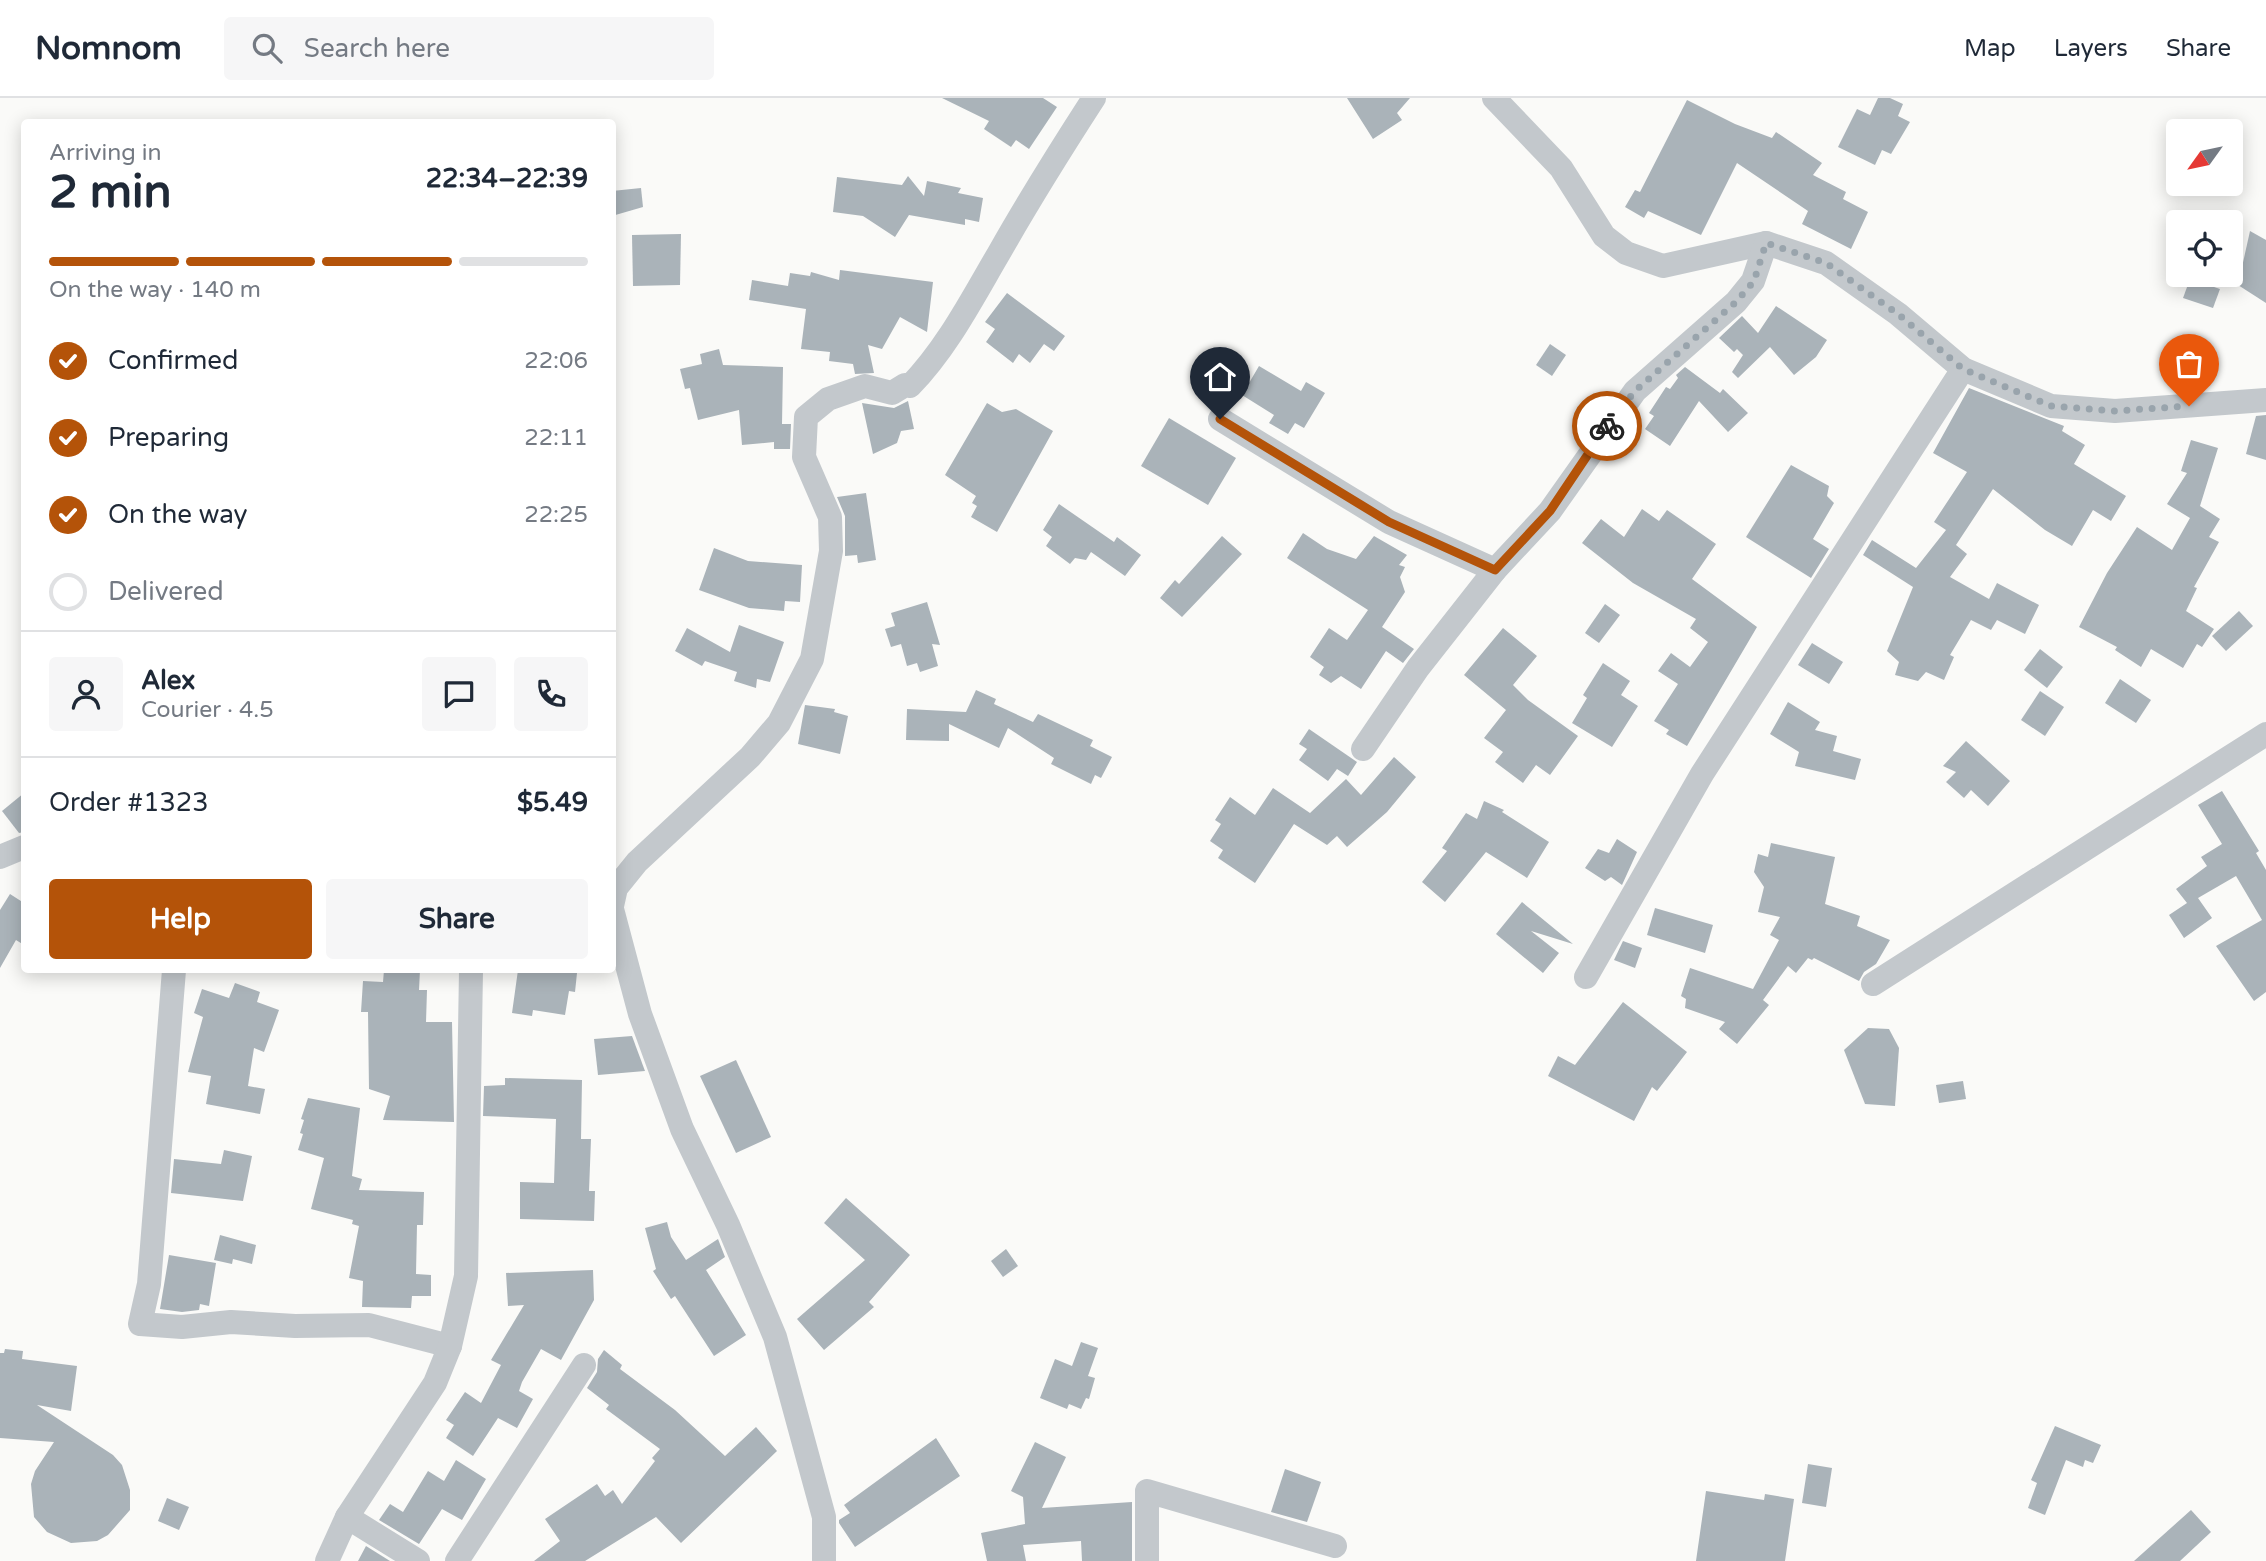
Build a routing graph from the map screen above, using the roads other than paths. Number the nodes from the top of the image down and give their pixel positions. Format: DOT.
graph roads {
  1 [pos="1094,98"];
  2 [pos="1494,98"];
  3 [pos="1766,243"];
  4 [pos="1963,369"];
  5 [pos="2266,400"];
  6 [pos="1220,419"];
  7 [pos="1495,570"];
  8 [pos="2266,734"];
  9 [pos="1363,749"];
  10 [pos="21,848"];
  11 [pos="0,857"];
  12 [pos="616,888"];
  13 [pos="616,922"];
  14 [pos="174,973"];
  15 [pos="471,973"];
  16 [pos="1586,977"];
  17 [pos="1873,984"];
  18 [pos="450,1346"];
  19 [pos="584,1365"];
  20 [pos="347,1517"];
  21 [pos="1335,1546"];
  22 [pos="327,1561"];
  23 [pos="418,1561"];
  24 [pos="457,1561"];
  25 [pos="824,1561"];
  26 [pos="1147,1561"];
  1 -- 12 [label="street"];
  2 -- 3 [label="street"];
  3 -- 4 [label="street"];
  3 -- 7 [label="street"];
  4 -- 5 [label="street"];
  4 -- 16 [label="street"];
  6 -- 7 [label="street"];
  7 -- 9 [label="street"];
  8 -- 17 [label="street"];
  10 -- 11 [label="street"];
  13 -- 25 [label="street"];
  14 -- 18 [label="street"];
  15 -- 18 [label="street"];
  18 -- 20 [label="street"];
  19 -- 24 [label="street"];
  20 -- 22 [label="street"];
  20 -- 23 [label="street"];
  21 -- 26 [label="street"];
}
